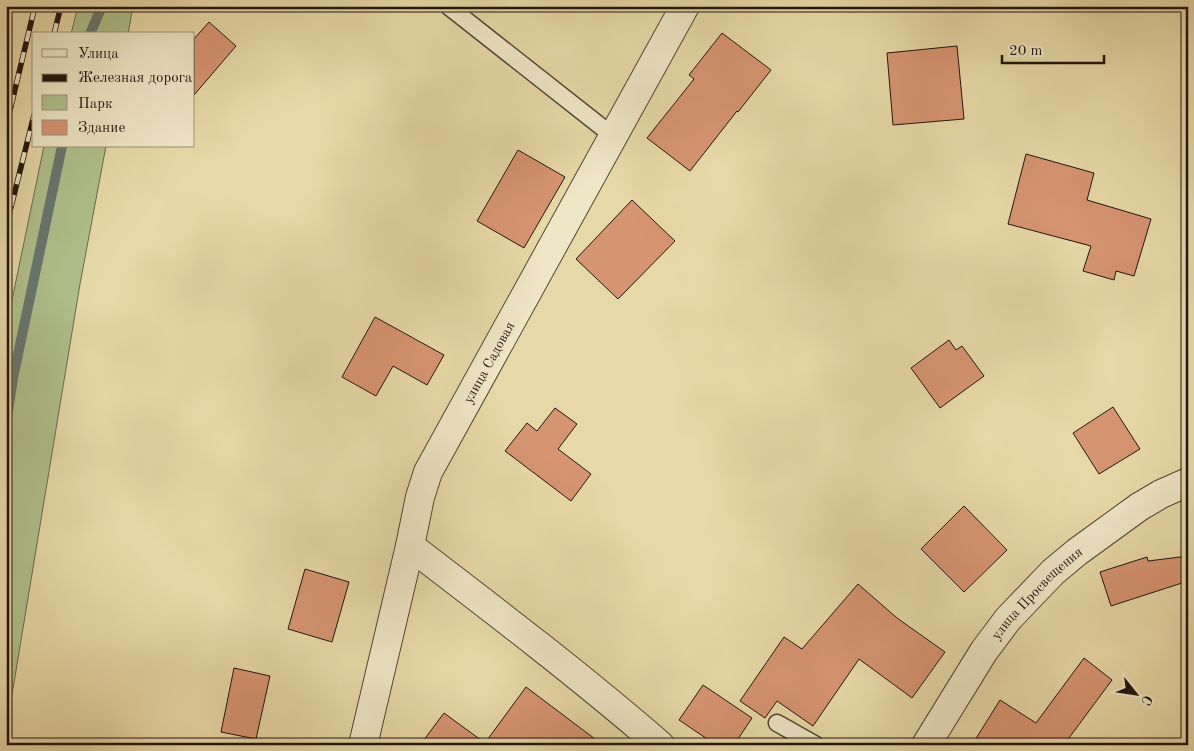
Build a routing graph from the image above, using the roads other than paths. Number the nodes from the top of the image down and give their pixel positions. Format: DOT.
graph roads {
  1 [pos="448,6"];
  2 [pos="685,6"];
  3 [pos="614,136"];
  4 [pos="1188,482"];
  5 [pos="410,546"];
  6 [pos="777,723"];
  7 [pos="363,745"];
  8 [pos="660,745"];
  9 [pos="816,745"];
  10 [pos="926,745"];
  1 -- 3 [label="lane"];
  2 -- 3 [label="street, улица Садовая"];
  3 -- 5 [label="street, улица Садовая"];
  4 -- 10 [label="street, улица Просвещения"];
  5 -- 7 [label="street, улица Садовая"];
  5 -- 8 [label="street"];
  6 -- 9 [label="lane"];
}
